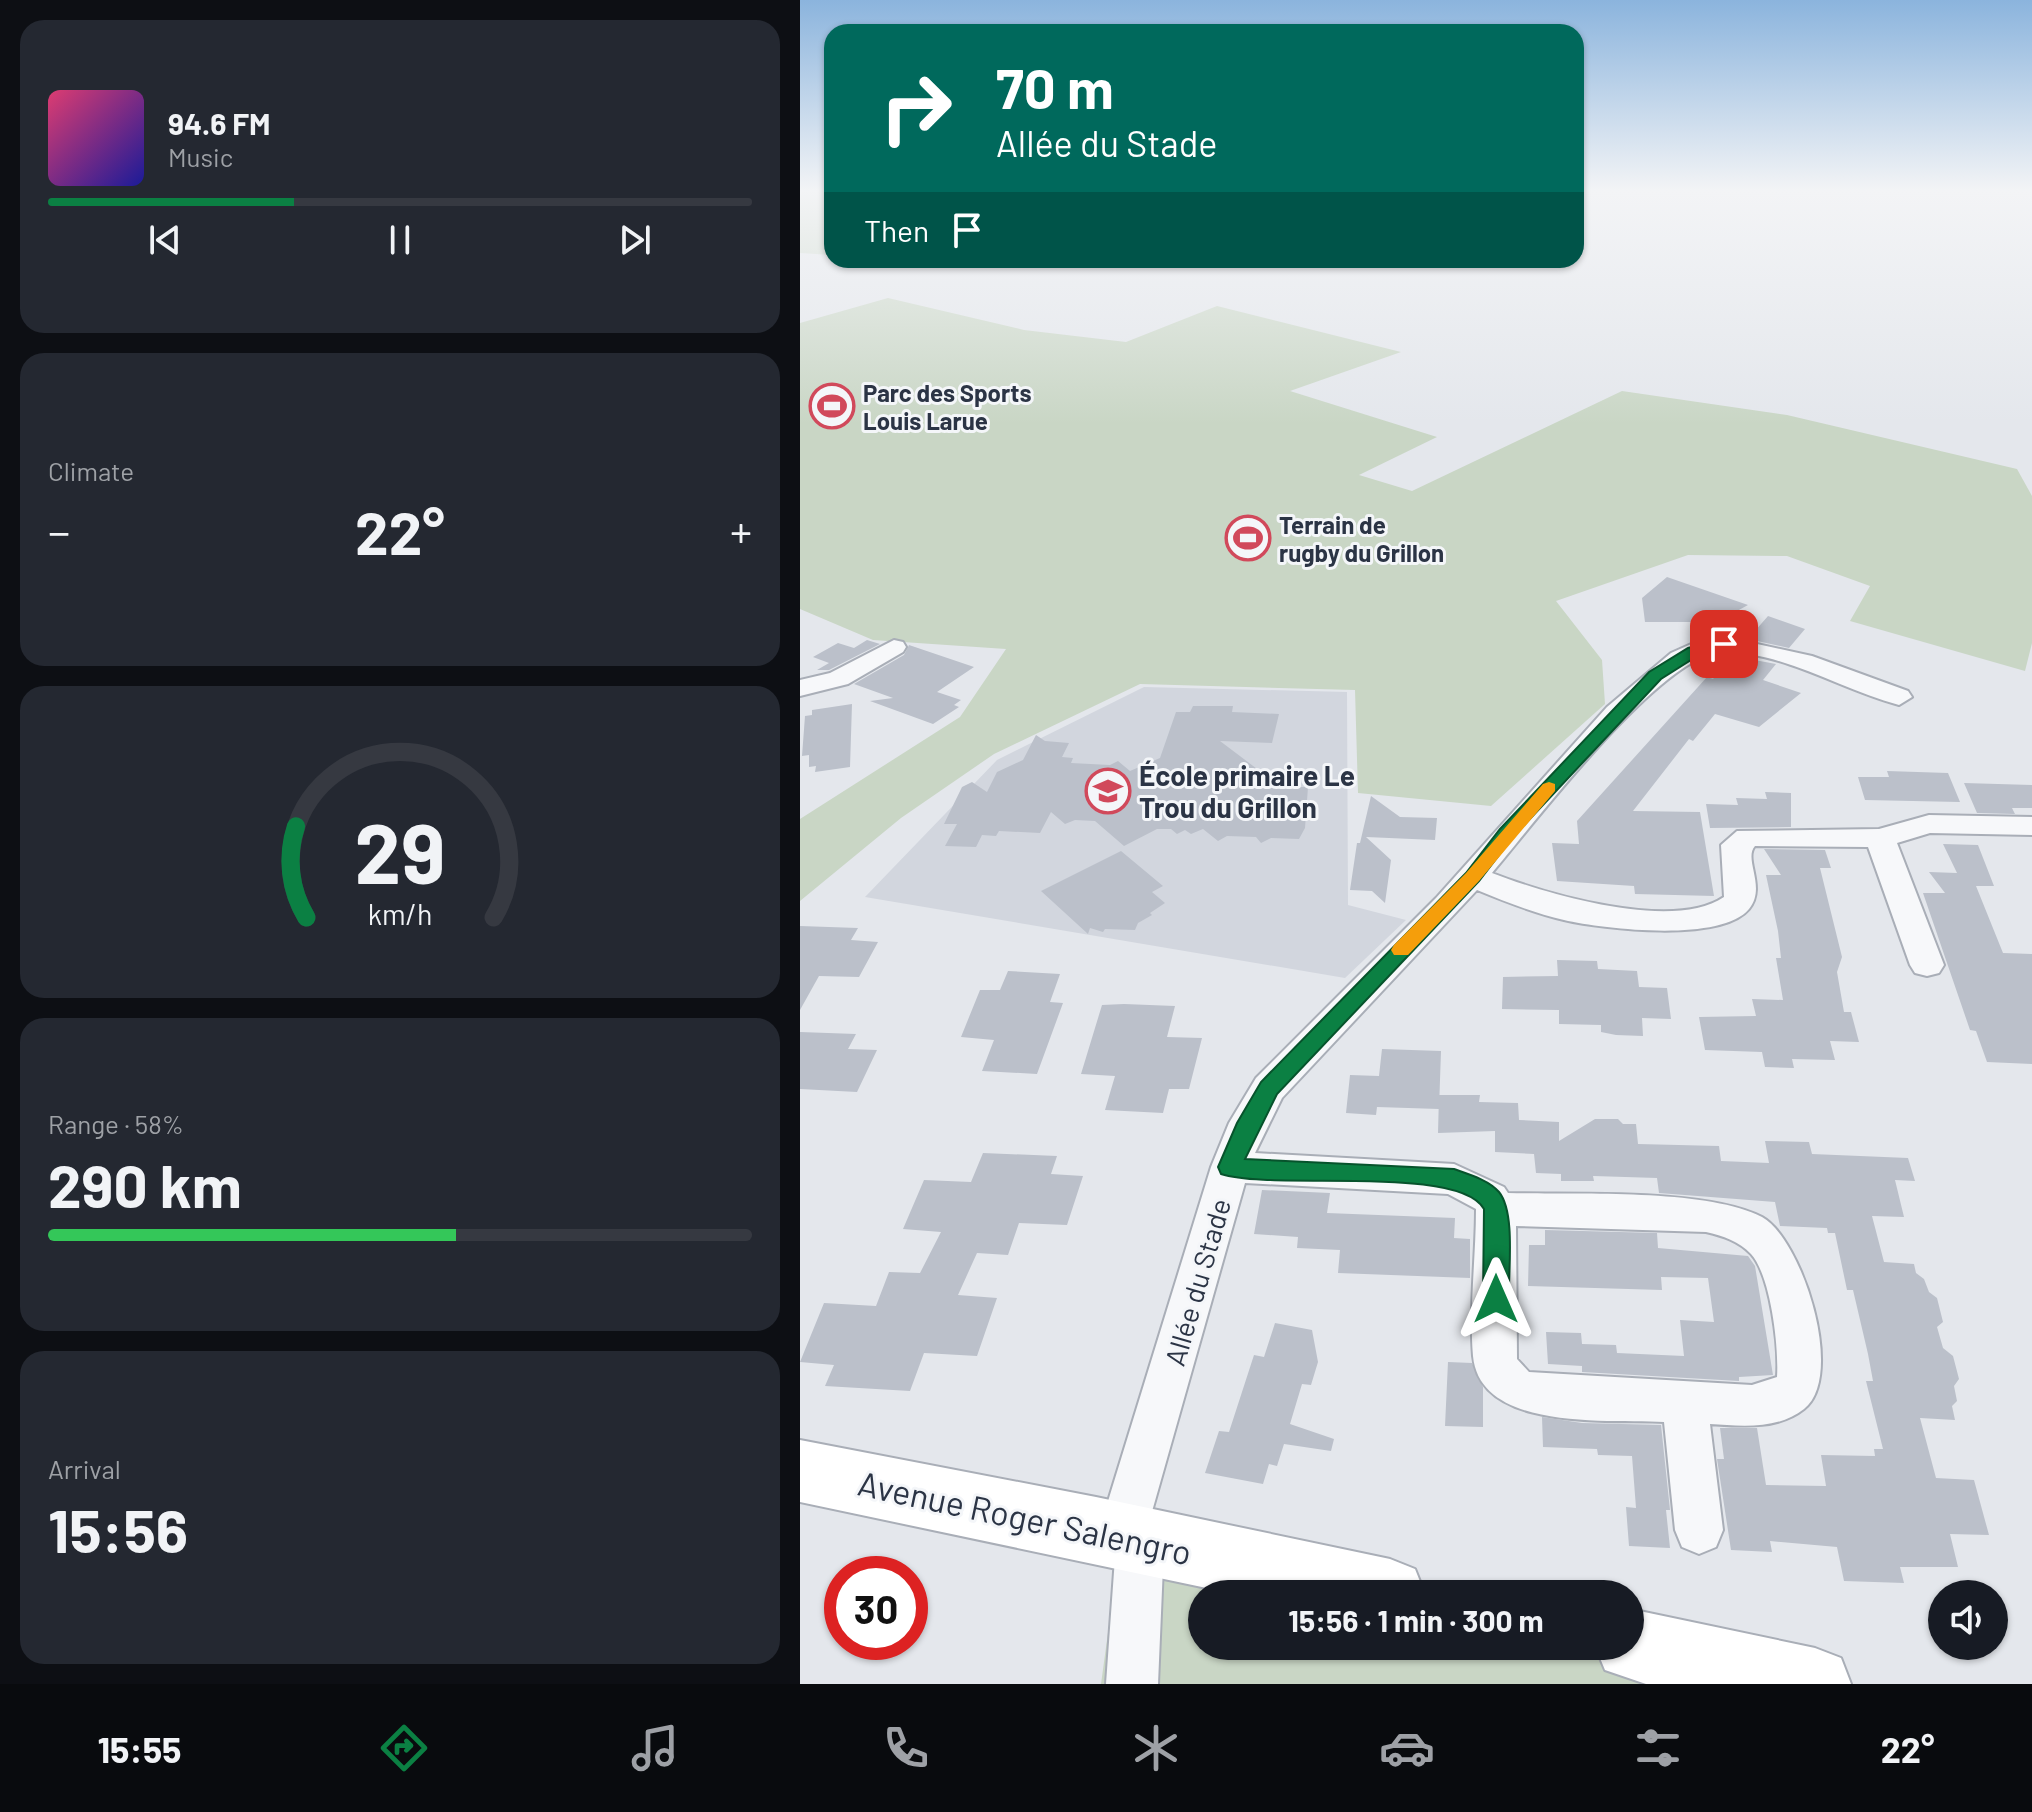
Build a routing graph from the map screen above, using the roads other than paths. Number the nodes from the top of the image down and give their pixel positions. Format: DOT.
graph roads {
  1 [pos="894,647"];
  2 [pos="800,688"];
  3 [pos="1899,697"];
  4 [pos="2032,826"];
  5 [pos="1880,838"];
  6 [pos="1472,877"];
  7 [pos="1927,965"];
  8 [pos="1230,1167"];
  9 [pos="1496,1209"];
  10 [pos="1685,1403"];
  11 [pos="800,1471"];
  12 [pos="1699,1530"];
  13 [pos="1130,1539"];
  14 [pos="1324,1580"];
  15 [pos="1644,1648"];
  16 [pos="1132,1684"];
  17 [pos="1815,1684"];
  1 -- 2 [label="street"];
  3 -- 6 [label="street, Allée du Stade"];
  4 -- 5 [label="street"];
  5 -- 6 [label="street"];
  5 -- 7 [label="street"];
  6 -- 8 [label="street, Allée du Stade"];
  8 -- 9 [label="street"];
  8 -- 13 [label="street, Allée du Stade"];
  9 -- 10 [label="street"];
  9 -- 10 [label="street"];
  10 -- 12 [label="street"];
  11 -- 13 [label="street, Avenue Roger Salengro"];
  13 -- 14 [label="street, Avenue Roger Salengro"];
  13 -- 16 [label="street, Allée du Stade"];
  15 -- 17 [label="street"];
}
